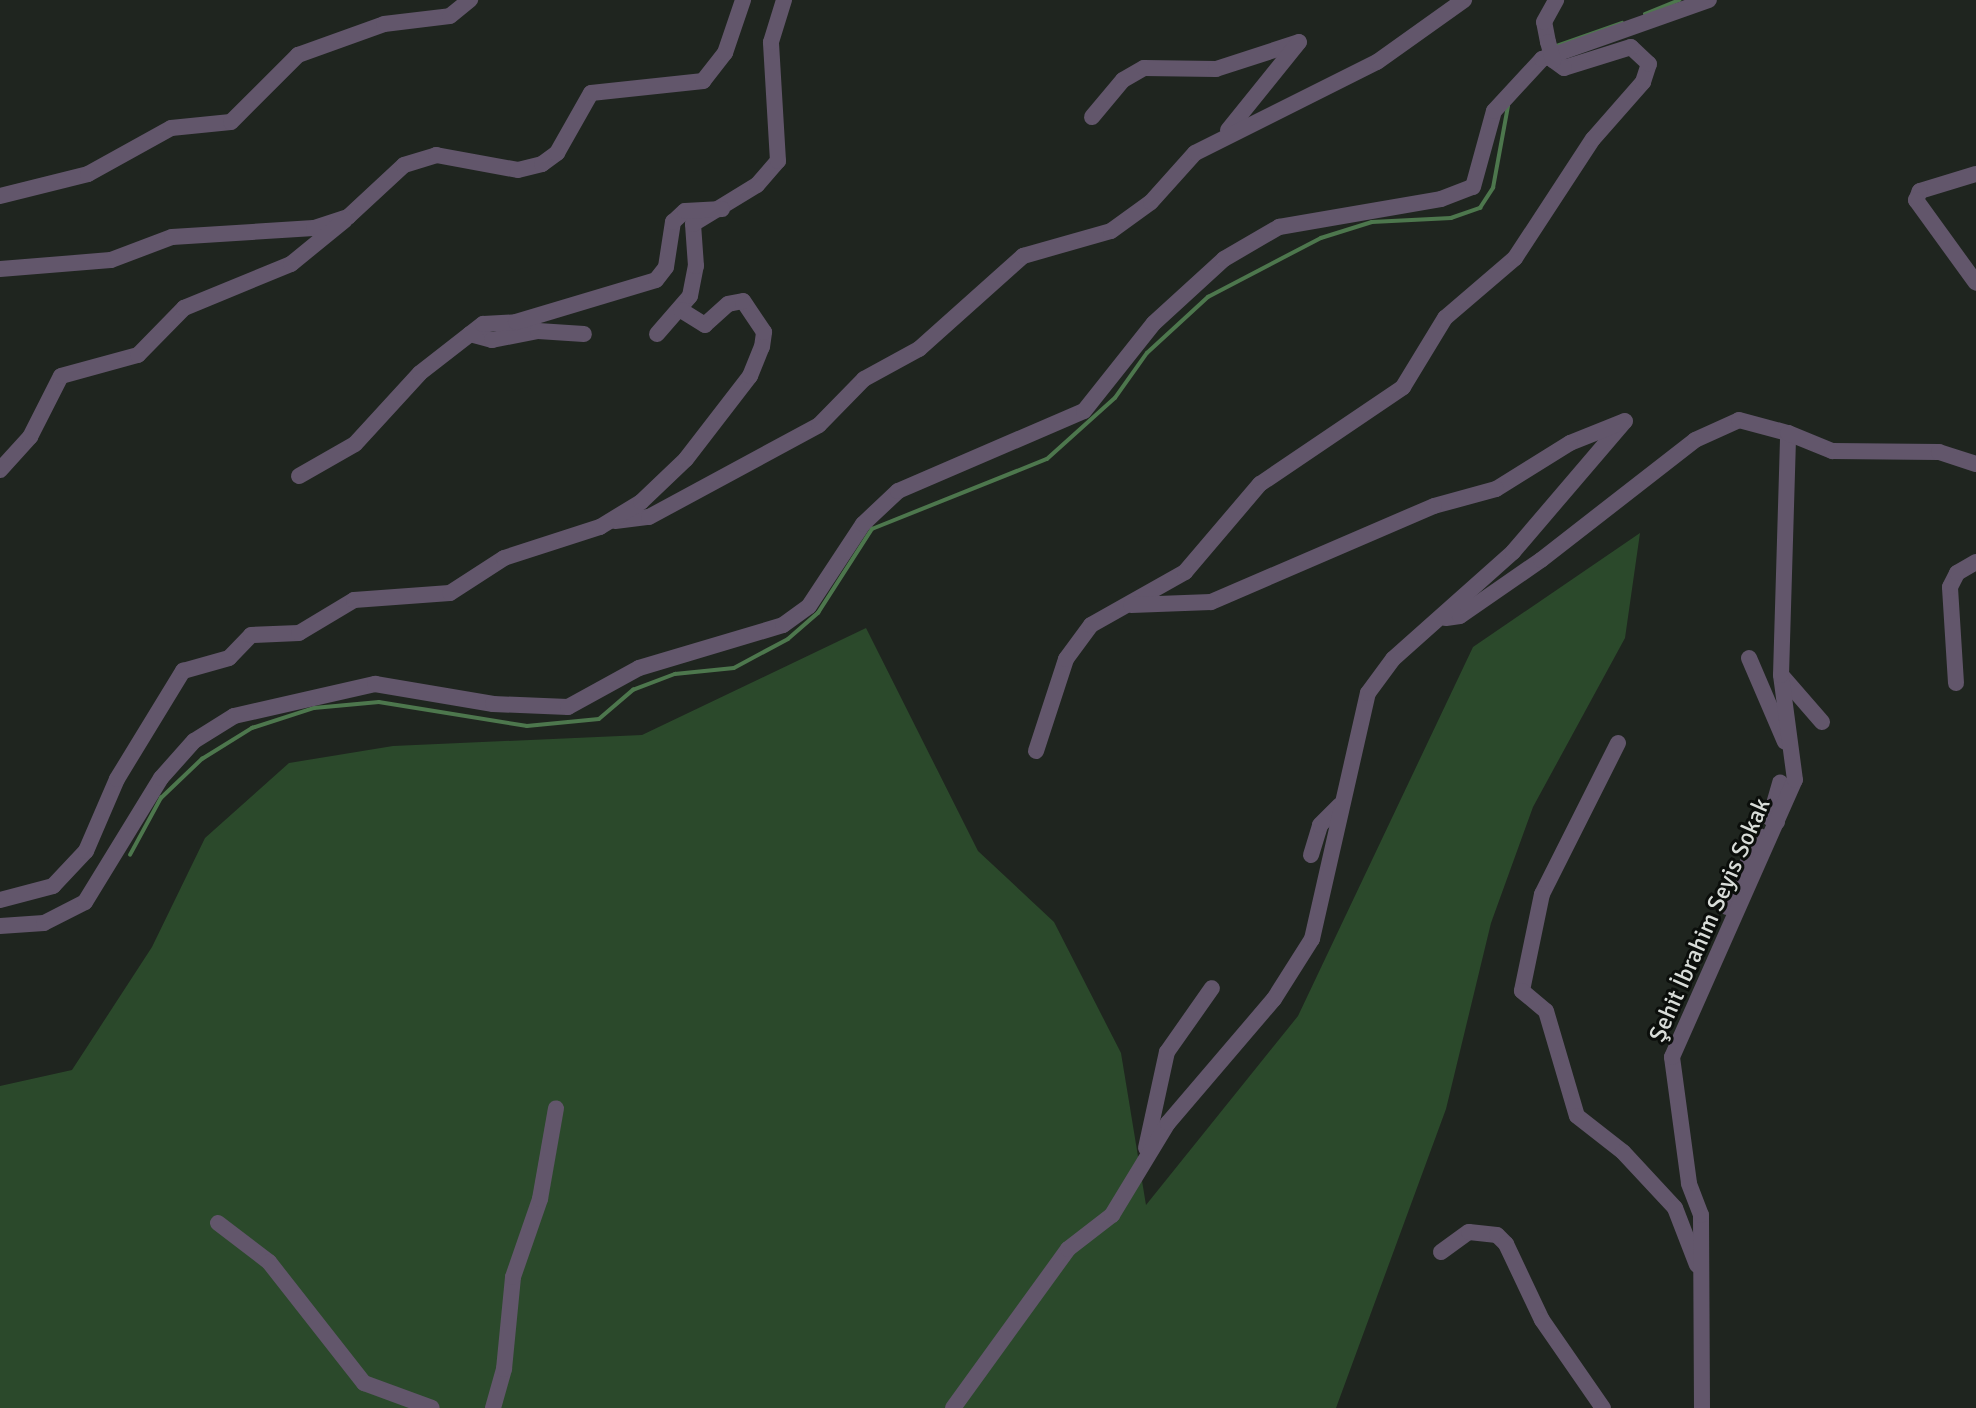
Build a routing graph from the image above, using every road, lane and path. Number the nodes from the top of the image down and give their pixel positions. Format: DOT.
graph roads {
  1 [pos="470,0"];
  2 [pos="743,0"];
  3 [pos="784,0"];
  4 [pos="1464,0"];
  5 [pos="1556,0"];
  6 [pos="1709,0"];
  7 [pos="1092,117"];
  8 [pos="1215,140"];
  9 [pos="1976,174"];
  10 [pos="0,196"];
  11 [pos="722,209"];
  12 [pos="348,217"];
  13 [pos="0,269"];
  14 [pos="1976,283"];
  15 [pos="681,310"];
  16 [pos="470,334"];
  17 [pos="584,334"];
  18 [pos="657,334"];
  19 [pos="1788,433"];
  20 [pos="1976,464"];
  21 [pos="0,470"];
  22 [pos="299,476"];
  23 [pos="615,521"];
  24 [pos="1976,562"];
  25 [pos="1131,605"];
  26 [pos="1446,618"];
  27 [pos="1749,658"];
  28 [pos="1781,675"];
  29 [pos="1956,683"];
  30 [pos="1822,722"];
  31 [pos="1618,743"];
  32 [pos="1036,751"];
  33 [pos="1795,763"];
  34 [pos="1780,782"];
  35 [pos="1340,805"];
  36 [pos="1777,822"];
  37 [pos="1311,855"];
  38 [pos="0,900"];
  39 [pos="1727,907"];
  40 [pos="0,926"];
  41 [pos="1212,988"];
  42 [pos="556,1108"];
  43 [pos="1144,1157"];
  44 [pos="218,1223"];
  45 [pos="1441,1252"];
  46 [pos="1702,1280"];
  47 [pos="432,1408"];
  48 [pos="493,1408"];
  49 [pos="953,1408"];
  50 [pos="1603,1408"];
  51 [pos="1702,1408"];
  1 -- 10 [label="street"];
  2 -- 12 [label="street"];
  3 -- 11 [label="street"];
  4 -- 8 [label="street"];
  5 -- 25 [label="street, bridge"];
  6 -- 40 [label="street"];
  7 -- 8 [label="street"];
  8 -- 23 [label="street"];
  9 -- 14 [label="street"];
  11 -- 15 [label="street"];
  11 -- 16 [label="street"];
  12 -- 13 [label="street"];
  12 -- 21 [label="street"];
  15 -- 18 [label="street"];
  15 -- 23 [label="street"];
  16 -- 17 [label="street"];
  16 -- 22 [label="street"];
  19 -- 20 [label="street"];
  19 -- 26 [label="street"];
  19 -- 28 [label="street, Şehit İbrahim Seyis Sokak"];
  23 -- 38 [label="street"];
  24 -- 29 [label="street"];
  25 -- 26 [label="street"];
  25 -- 32 [label="street"];
  26 -- 35 [label="street"];
  27 -- 33 [label="street"];
  28 -- 30 [label="street"];
  28 -- 33 [label="street, Şehit İbrahim Seyis Sokak"];
  31 -- 46 [label="street"];
  33 -- 36 [label="street, Şehit İbrahim Seyis Sokak"];
  34 -- 36 [label="street"];
  35 -- 37 [label="street"];
  35 -- 43 [label="street"];
  36 -- 39 [label="street"];
  36 -- 46 [label="street, Şehit İbrahim Seyis Sokak"];
  41 -- 43 [label="street"];
  42 -- 48 [label="street"];
  43 -- 49 [label="street"];
  44 -- 47 [label="street"];
  45 -- 50 [label="street"];
  46 -- 51 [label="street, Şehit İbrahim Seyis Sokak"];
}
